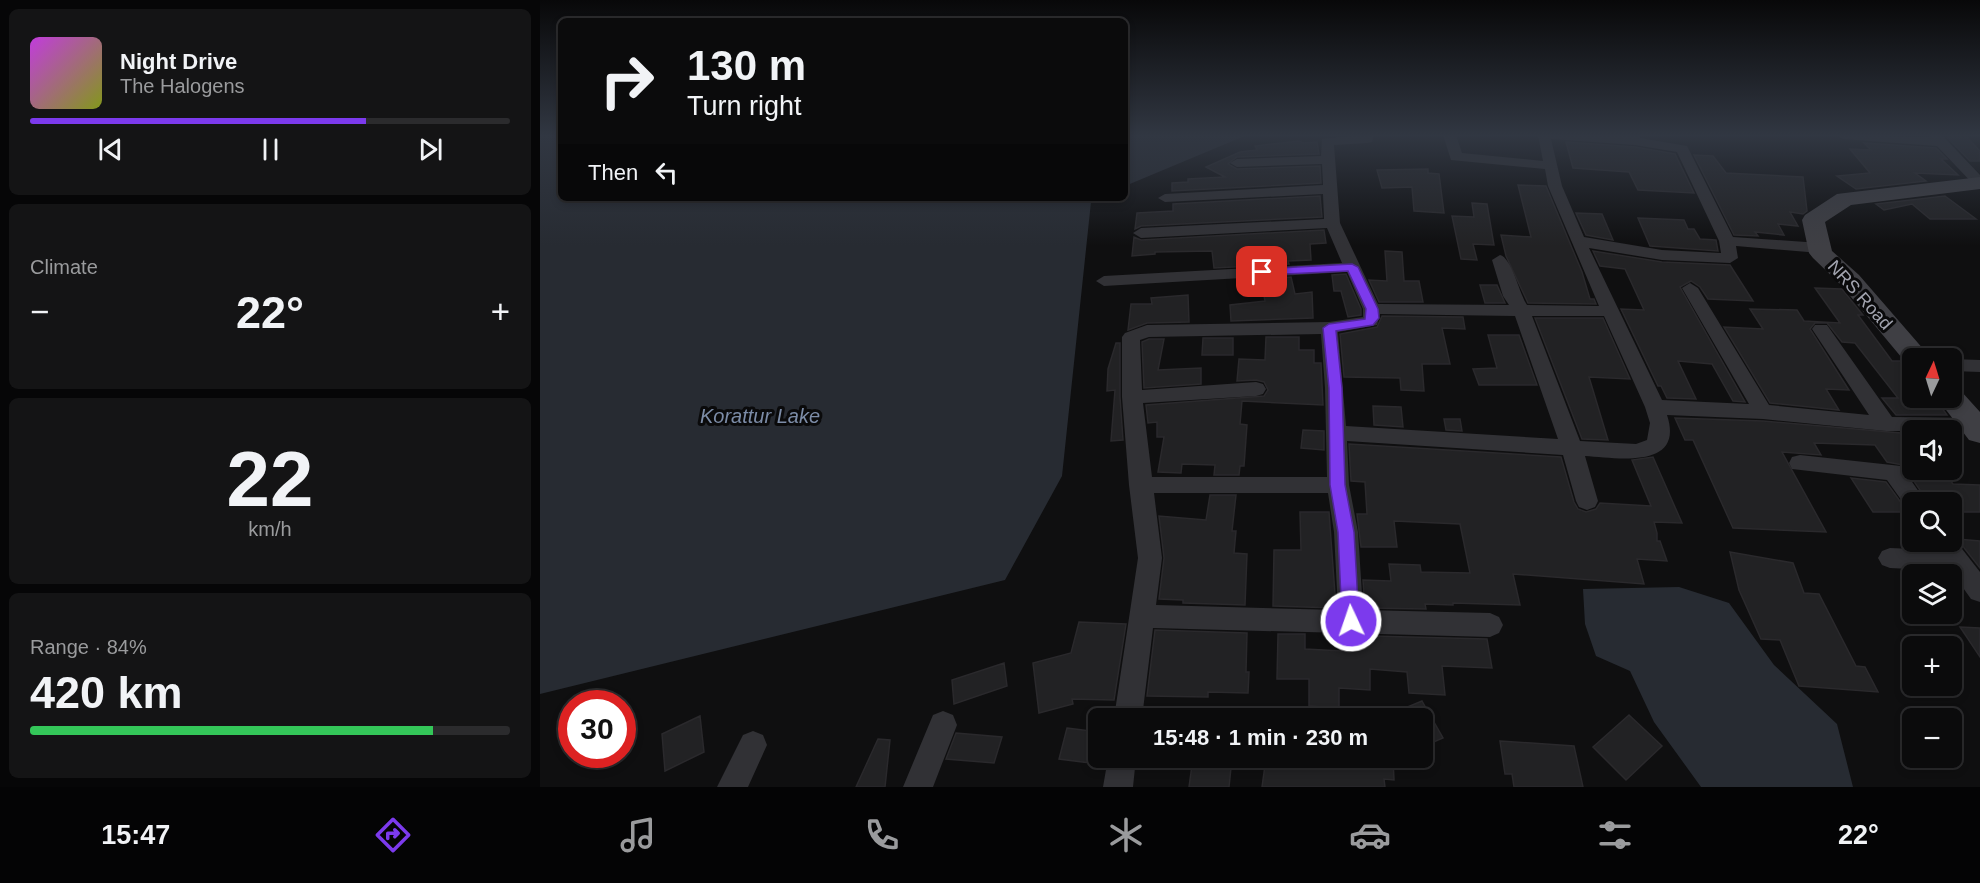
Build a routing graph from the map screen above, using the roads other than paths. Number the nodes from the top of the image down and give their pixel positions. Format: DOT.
graph roads {
  1 [pos="1328,172"];
  2 [pos="1552,172"];
  3 [pos="1693,172"];
  4 [pos="1969,172"];
  5 [pos="1980,183"];
  6 [pos="1329,189"];
  7 [pos="1166,198"];
  8 [pos="1332,223"];
  9 [pos="1141,233"];
  10 [pos="1578,241"];
  11 [pos="1727,242"];
  12 [pos="1820,248"];
  13 [pos="1500,260"];
  14 [pos="1352,267"];
  15 [pos="1104,280"];
  16 [pos="1690,288"];
  17 [pos="1372,309"];
  18 [pos="1521,309"];
  19 [pos="1611,311"];
  20 [pos="1329,328"];
  21 [pos="1821,329"];
  22 [pos="1908,348"];
  23 [pos="1962,365"];
  24 [pos="1980,366"];
  25 [pos="1256,389"];
  26 [pos="1132,397"];
  27 [pos="1655,407"];
  28 [pos="1960,408"];
  29 [pos="1763,412"];
  30 [pos="1886,424"];
  31 [pos="1977,428"];
  32 [pos="1336,433"];
  33 [pos="1572,448"];
  34 [pos="1800,463"];
  35 [pos="1140,485"];
  36 [pos="1338,485"];
  37 [pos="1908,492"];
  38 [pos="1587,501"];
  39 [pos="1941,552"];
  40 [pos="1951,552"];
  41 [pos="1890,558"];
  42 [pos="1980,591"];
  43 [pos="1143,616"];
  44 [pos="1351,621"];
  45 [pos="1490,625"];
  46 [pos="1129,708"];
  47 [pos="942,725"];
  48 [pos="753,745"];
  49 [pos="1121,768"];
  50 [pos="732,787"];
  51 [pos="918,787"];
  52 [pos="1118,787"];
  1 -- 6 [label="street"];
  2 -- 10 [label="street"];
  3 -- 11 [label="street"];
  4 -- 5 [label="street"];
  5 -- 12 [label="street, NRS Road"];
  6 -- 7 [label="street"];
  6 -- 8 [label="street"];
  8 -- 9 [label="street"];
  8 -- 14 [label="street"];
  10 -- 11 [label="street"];
  10 -- 19 [label="street"];
  11 -- 12 [label="street"];
  12 -- 22 [label="street, NRS Road"];
  13 -- 18 [label="street"];
  14 -- 15 [label="street"];
  14 -- 17 [label="street"];
  16 -- 29 [label="street"];
  17 -- 18 [label="street"];
  17 -- 20 [label="street"];
  18 -- 19 [label="street"];
  18 -- 33 [label="street"];
  19 -- 27 [label="street"];
  20 -- 26 [label="street"];
  20 -- 32 [label="street"];
  21 -- 30 [label="street"];
  23 -- 24 [label="street"];
  25 -- 26 [label="street"];
  26 -- 35 [label="street"];
  27 -- 29 [label="street"];
  27 -- 33 [label="street"];
  28 -- 31 [label="street"];
  29 -- 30 [label="street"];
  30 -- 31 [label="street"];
  32 -- 33 [label="street"];
  32 -- 36 [label="street"];
  33 -- 38 [label="street"];
  34 -- 37 [label="street"];
  35 -- 36 [label="street"];
  35 -- 43 [label="street"];
  36 -- 44 [label="street"];
  39 -- 41 [label="street"];
  40 -- 42 [label="street"];
  43 -- 44 [label="street"];
  43 -- 46 [label="street"];
  44 -- 45 [label="street"];
  47 -- 51 [label="street"];
  48 -- 50 [label="street"];
  49 -- 52 [label="street"];
}
